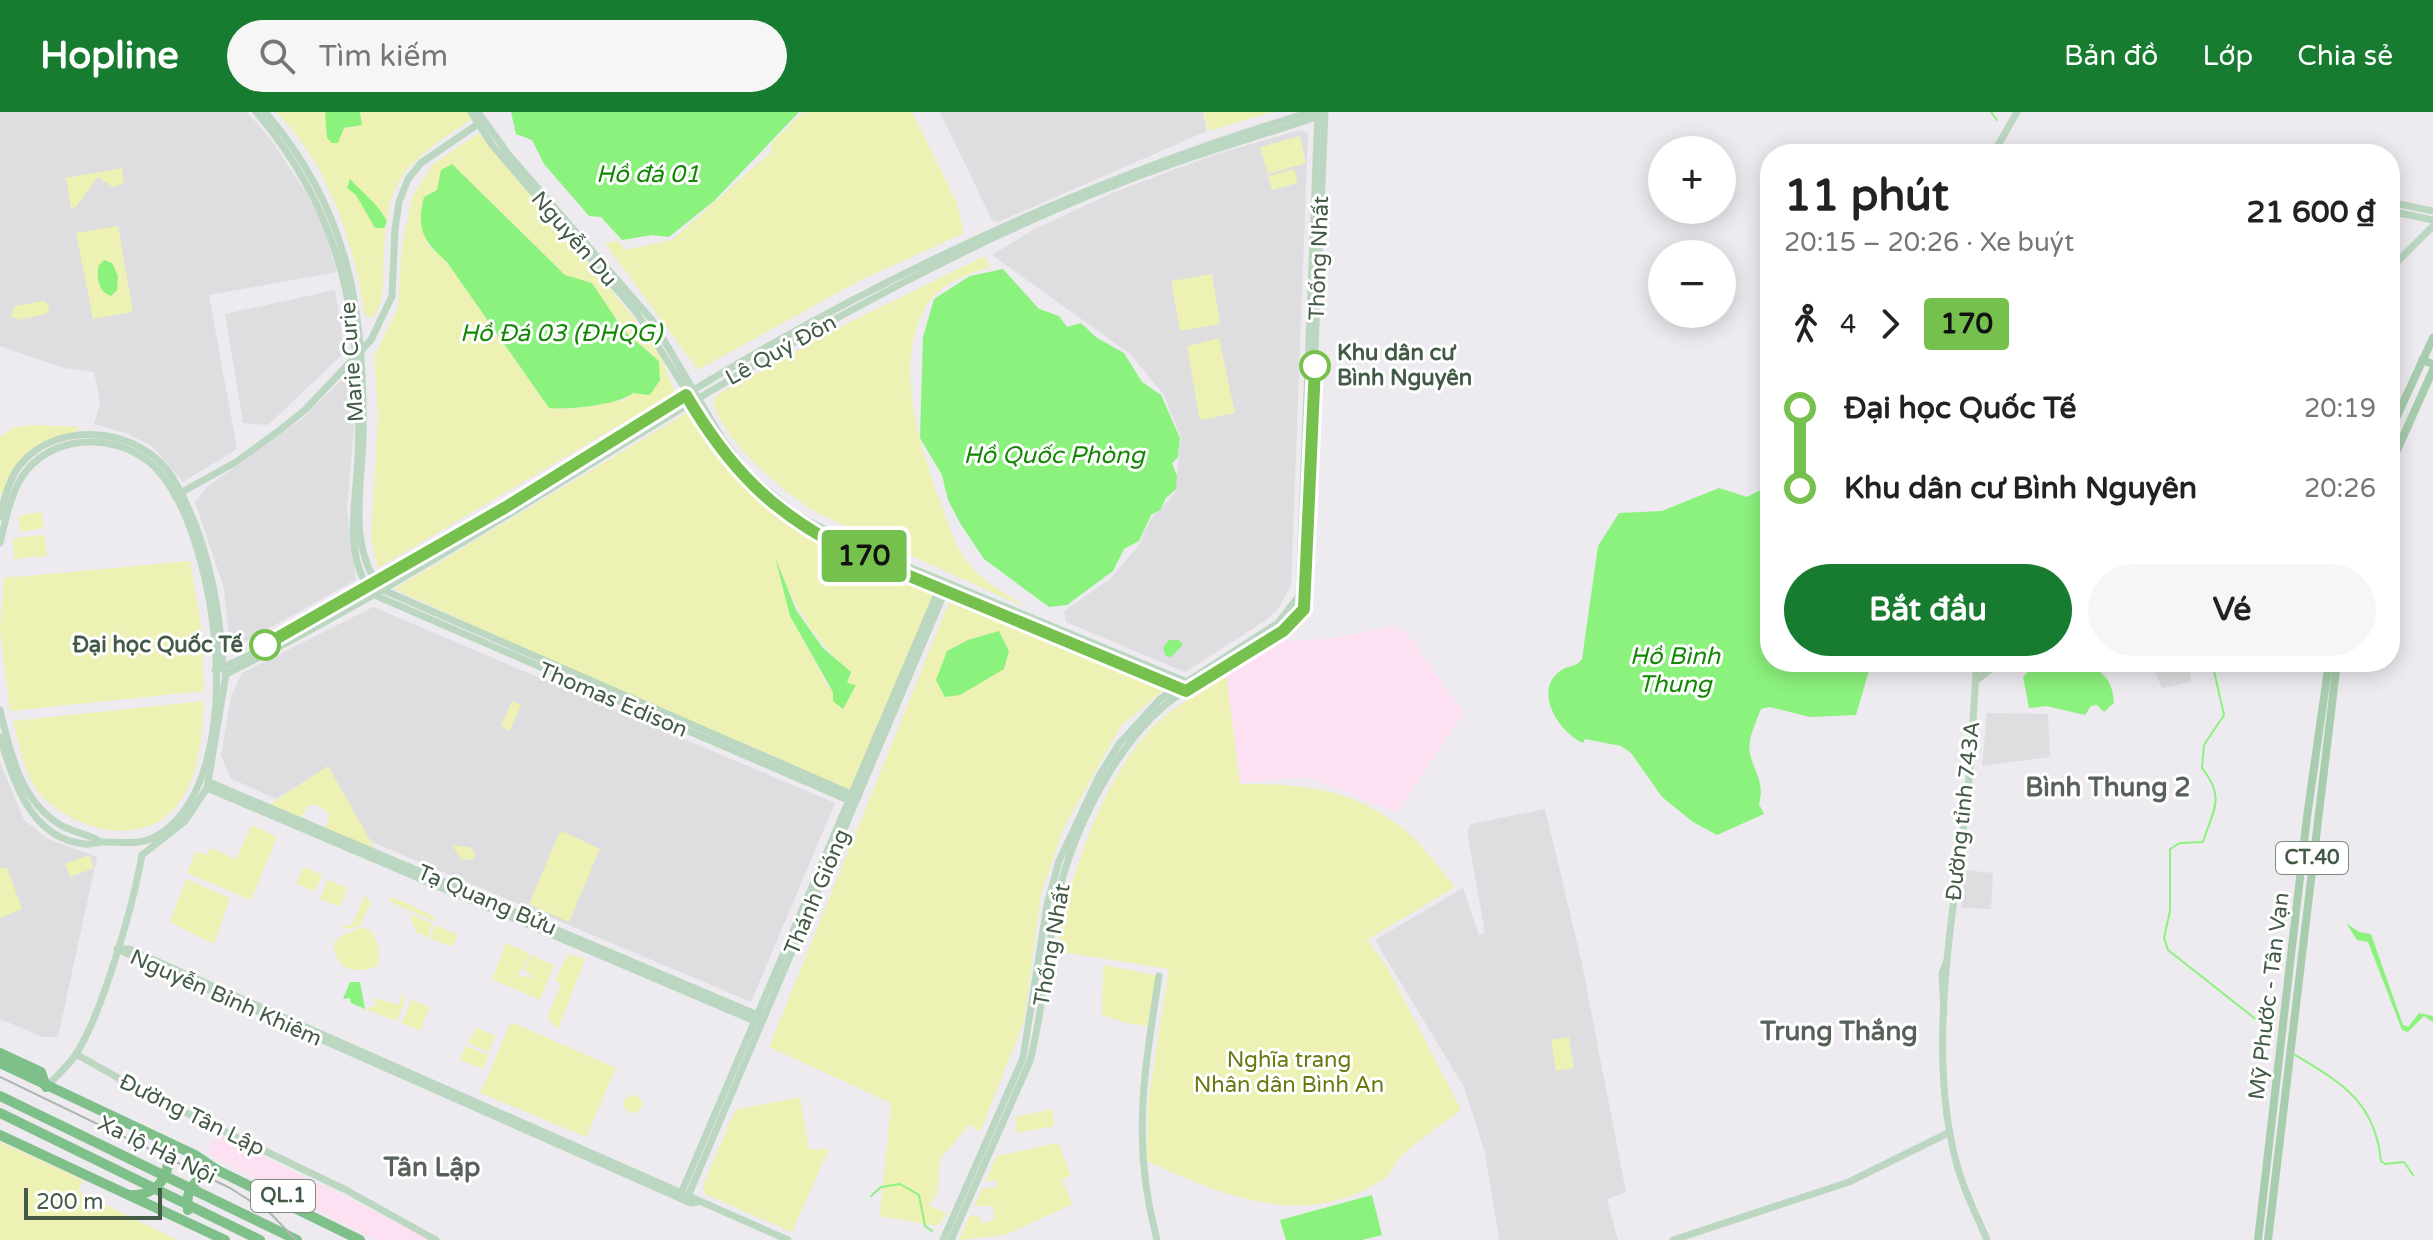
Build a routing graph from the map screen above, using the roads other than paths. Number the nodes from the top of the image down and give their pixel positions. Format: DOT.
graph roads {
  1 [pos="256,112"];
  2 [pos="265,112"];
  3 [pos="471,112"];
  4 [pos="478,112"];
  5 [pos="2017,112"];
  6 [pos="1320,113"];
  7 [pos="268,121"];
  8 [pos="480,123"];
  9 [pos="1999,144"];
  10 [pos="2400,204"];
  11 [pos="2433,211"];
  12 [pos="2400,214"];
  13 [pos="2433,223"];
  14 [pos="2400,258"];
  15 [pos="359,321"];
  16 [pos="379,326"];
  17 [pos="2433,338"];
  18 [pos="359,354"];
  19 [pos="2422,360"];
  20 [pos="2433,367"];
  21 [pos="341,372"];
  22 [pos="356,377"];
  23 [pos="691,396"];
  24 [pos="1310,405"];
  25 [pos="2400,409"];
  26 [pos="2400,443"];
  27 [pos="177,494"];
  28 [pos="3,510"];
  29 [pos="508,510"];
  30 [pos="0,543"];
  31 [pos="375,581"];
  32 [pos="944,586"];
  33 [pos="381,589"];
  34 [pos="369,591"];
  35 [pos="1288,613"];
  36 [pos="446,617"];
  37 [pos="1295,621"];
  38 [pos="442,627"];
  39 [pos="1976,672"];
  40 [pos="1987,672"];
  41 [pos="2328,672"];
  42 [pos="2334,672"];
  43 [pos="221,674"];
  44 [pos="1976,681"];
  45 [pos="1185,686"];
  46 [pos="0,710"];
  47 [pos="2325,710"];
  48 [pos="0,737"];
  49 [pos="208,785"];
  50 [pos="853,799"];
  51 [pos="99,841"];
  52 [pos="138,844"];
  53 [pos="149,844"];
  54 [pos="142,855"];
  55 [pos="117,949"];
  56 [pos="1038,955"];
  57 [pos="1049,955"];
  58 [pos="1159,976"];
  59 [pos="759,1019"];
  60 [pos="0,1053"];
  61 [pos="2285,1053"];
  62 [pos="76,1054"];
  63 [pos="0,1063"];
  64 [pos="46,1087"];
  65 [pos="0,1096"];
  66 [pos="0,1113"];
  67 [pos="0,1128"];
  68 [pos="1950,1132"];
  69 [pos="0,1135"];
  70 [pos="166,1142"];
  71 [pos="195,1155"];
  72 [pos="213,1172"];
  73 [pos="128,1194"];
  74 [pos="684,1196"];
  75 [pos="146,1200"];
  76 [pos="287,1201"];
  77 [pos="197,1226"];
  78 [pos="774,1237"];
  79 [pos="215,1240"];
  80 [pos="225,1240"];
  81 [pos="260,1240"];
  82 [pos="297,1240"];
  83 [pos="360,1240"];
  84 [pos="369,1240"];
  85 [pos="436,1240"];
  86 [pos="788,1240"];
  87 [pos="943,1240"];
  88 [pos="951,1240"];
  89 [pos="1157,1240"];
  90 [pos="1673,1240"];
  91 [pos="1987,1240"];
  92 [pos="2258,1240"];
  93 [pos="2268,1240"];
  1 -- 7 [label="street, Marie Curie"];
  2 -- 7 [label="street, Marie Curie"];
  3 -- 8 [label="street, Nguyễn Du"];
  4 -- 8 [label="street, Nguyễn Du"];
  5 -- 9 [label="street"];
  6 -- 23 [label="street, Lê Quý Đôn"];
  6 -- 24 [label="street, Thống Nhất"];
  7 -- 15 [label="street, Marie Curie"];
  7 -- 18 [label="street, Marie Curie"];
  8 -- 16 [label="street"];
  8 -- 23 [label="street, Nguyễn Du"];
  10 -- 11 [label="street"];
  12 -- 13 [label="street"];
  13 -- 14 [label="street"];
  15 -- 16 [label="street"];
  15 -- 18 [label="street, Marie Curie"];
  16 -- 18 [label="street"];
  17 -- 19 [label="main road"];
  18 -- 21 [label="street"];
  18 -- 22 [label="street, Marie Curie"];
  18 -- 31 [label="street, Marie Curie"];
  19 -- 20 [label="main road"];
  19 -- 25 [label="main road"];
  20 -- 26 [label="main road"];
  21 -- 22 [label="street"];
  21 -- 27 [label="street"];
  22 -- 34 [label="street, Marie Curie"];
  23 -- 29 [label="street, Lê Quý Đôn"];
  23 -- 32 [label="street, Nguyễn Du"];
  24 -- 35 [label="street, Thống Nhất"];
  24 -- 37 [label="street, Thống Nhất"];
  27 -- 28 [label="street"];
  27 -- 43 [label="street"];
  28 -- 30 [label="street"];
  29 -- 31 [label="street, Lê Quý Đôn"];
  29 -- 33 [label="street, Lê Quý Đôn"];
  31 -- 33 [label="street, Marie Curie"];
  31 -- 34 [label="street, Lê Quý Đôn"];
  32 -- 45 [label="street, Nguyễn Du"];
  32 -- 50 [label="street, Thánh Gióng"];
  33 -- 34 [label="street, Lê Quý Đôn"];
  33 -- 36 [label="street, Thomas Edison"];
  34 -- 38 [label="street, Thomas Edison"];
  34 -- 43 [label="street, Lê Quý Đôn"];
  35 -- 37 [label="street"];
  35 -- 45 [label="street, Thống Nhất"];
  36 -- 38 [label="street"];
  36 -- 50 [label="street, Thomas Edison"];
  37 -- 45 [label="street, Thống Nhất"];
  38 -- 50 [label="street, Thomas Edison"];
  39 -- 44 [label="street, Đường tỉnh 743A"];
  40 -- 44 [label="street"];
  41 -- 47 [label="main road, Mỹ Phước - Tân Vạn / CT.40"];
  42 -- 47 [label="main road, Mỹ Phước - Tân Vạn / CT.40"];
  43 -- 49 [label="street"];
  43 -- 53 [label="street"];
  44 -- 68 [label="street, Đường tỉnh 743A"];
  45 -- 56 [label="street, Thống Nhất"];
  45 -- 57 [label="street, Thống Nhất"];
  46 -- 51 [label="street"];
  47 -- 61 [label="main road, Mỹ Phước - Tân Vạn / CT.40"];
  48 -- 51 [label="street"];
  49 -- 53 [label="street"];
  49 -- 59 [label="street, Tạ Quang Bửu"];
  50 -- 59 [label="street, Thánh Gióng"];
  51 -- 52 [label="street"];
  52 -- 53 [label="street"];
  52 -- 54 [label="street"];
  53 -- 54 [label="street"];
  54 -- 55 [label="street"];
  55 -- 62 [label="street"];
  55 -- 74 [label="street, Nguyễn Bỉnh Khiêm"];
  56 -- 57 [label="street"];
  56 -- 87 [label="street, Thống Nhất"];
  57 -- 88 [label="street, Thống Nhất"];
  58 -- 89 [label="street"];
  59 -- 74 [label="street, Thánh Gióng"];
  60 -- 64 [label="highway, Xa lộ Hà Nội / QL.1"];
  61 -- 92 [label="main road, Mỹ Phước - Tân Vạn"];
  61 -- 93 [label="main road, Mỹ Phước - Tân Vạn"];
  62 -- 64 [label="street"];
  62 -- 85 [label="street, Đường Tân Lập"];
  63 -- 64 [label="highway, Xa lộ Hà Nội / QL.1"];
  64 -- 70 [label="highway, Xa lộ Hà Nội / QL.1"];
  65 -- 82 [label="highway, Xa lộ Hà Nội / QL.1"];
  66 -- 81 [label="highway, Xa lộ Hà Nội / QL.1"];
  67 -- 73 [label="highway"];
  68 -- 90 [label="street"];
  68 -- 91 [label="street, Đường tỉnh 743A"];
  69 -- 73 [label="highway"];
  70 -- 71 [label="highway, Xa lộ Hà Nội / QL.1"];
  70 -- 75 [label="highway"];
  71 -- 72 [label="highway, Xa lộ Hà Nội / QL.1"];
  71 -- 76 [label="highway, Xa lộ Hà Nội / QL.1"];
  72 -- 76 [label="highway, Xa lộ Hà Nội / QL.1"];
  72 -- 77 [label="highway"];
  73 -- 75 [label="highway"];
  74 -- 78 [label="street, Nguyễn Bỉnh Khiêm"];
  75 -- 77 [label="highway"];
  75 -- 79 [label="highway"];
  76 -- 83 [label="highway, Xa lộ Hà Nội / QL.1"];
  76 -- 84 [label="highway, Xa lộ Hà Nội / QL.1"];
  77 -- 80 [label="highway"];
  78 -- 86 [label="street, Nguyễn Bỉnh Khiêm"];
}
